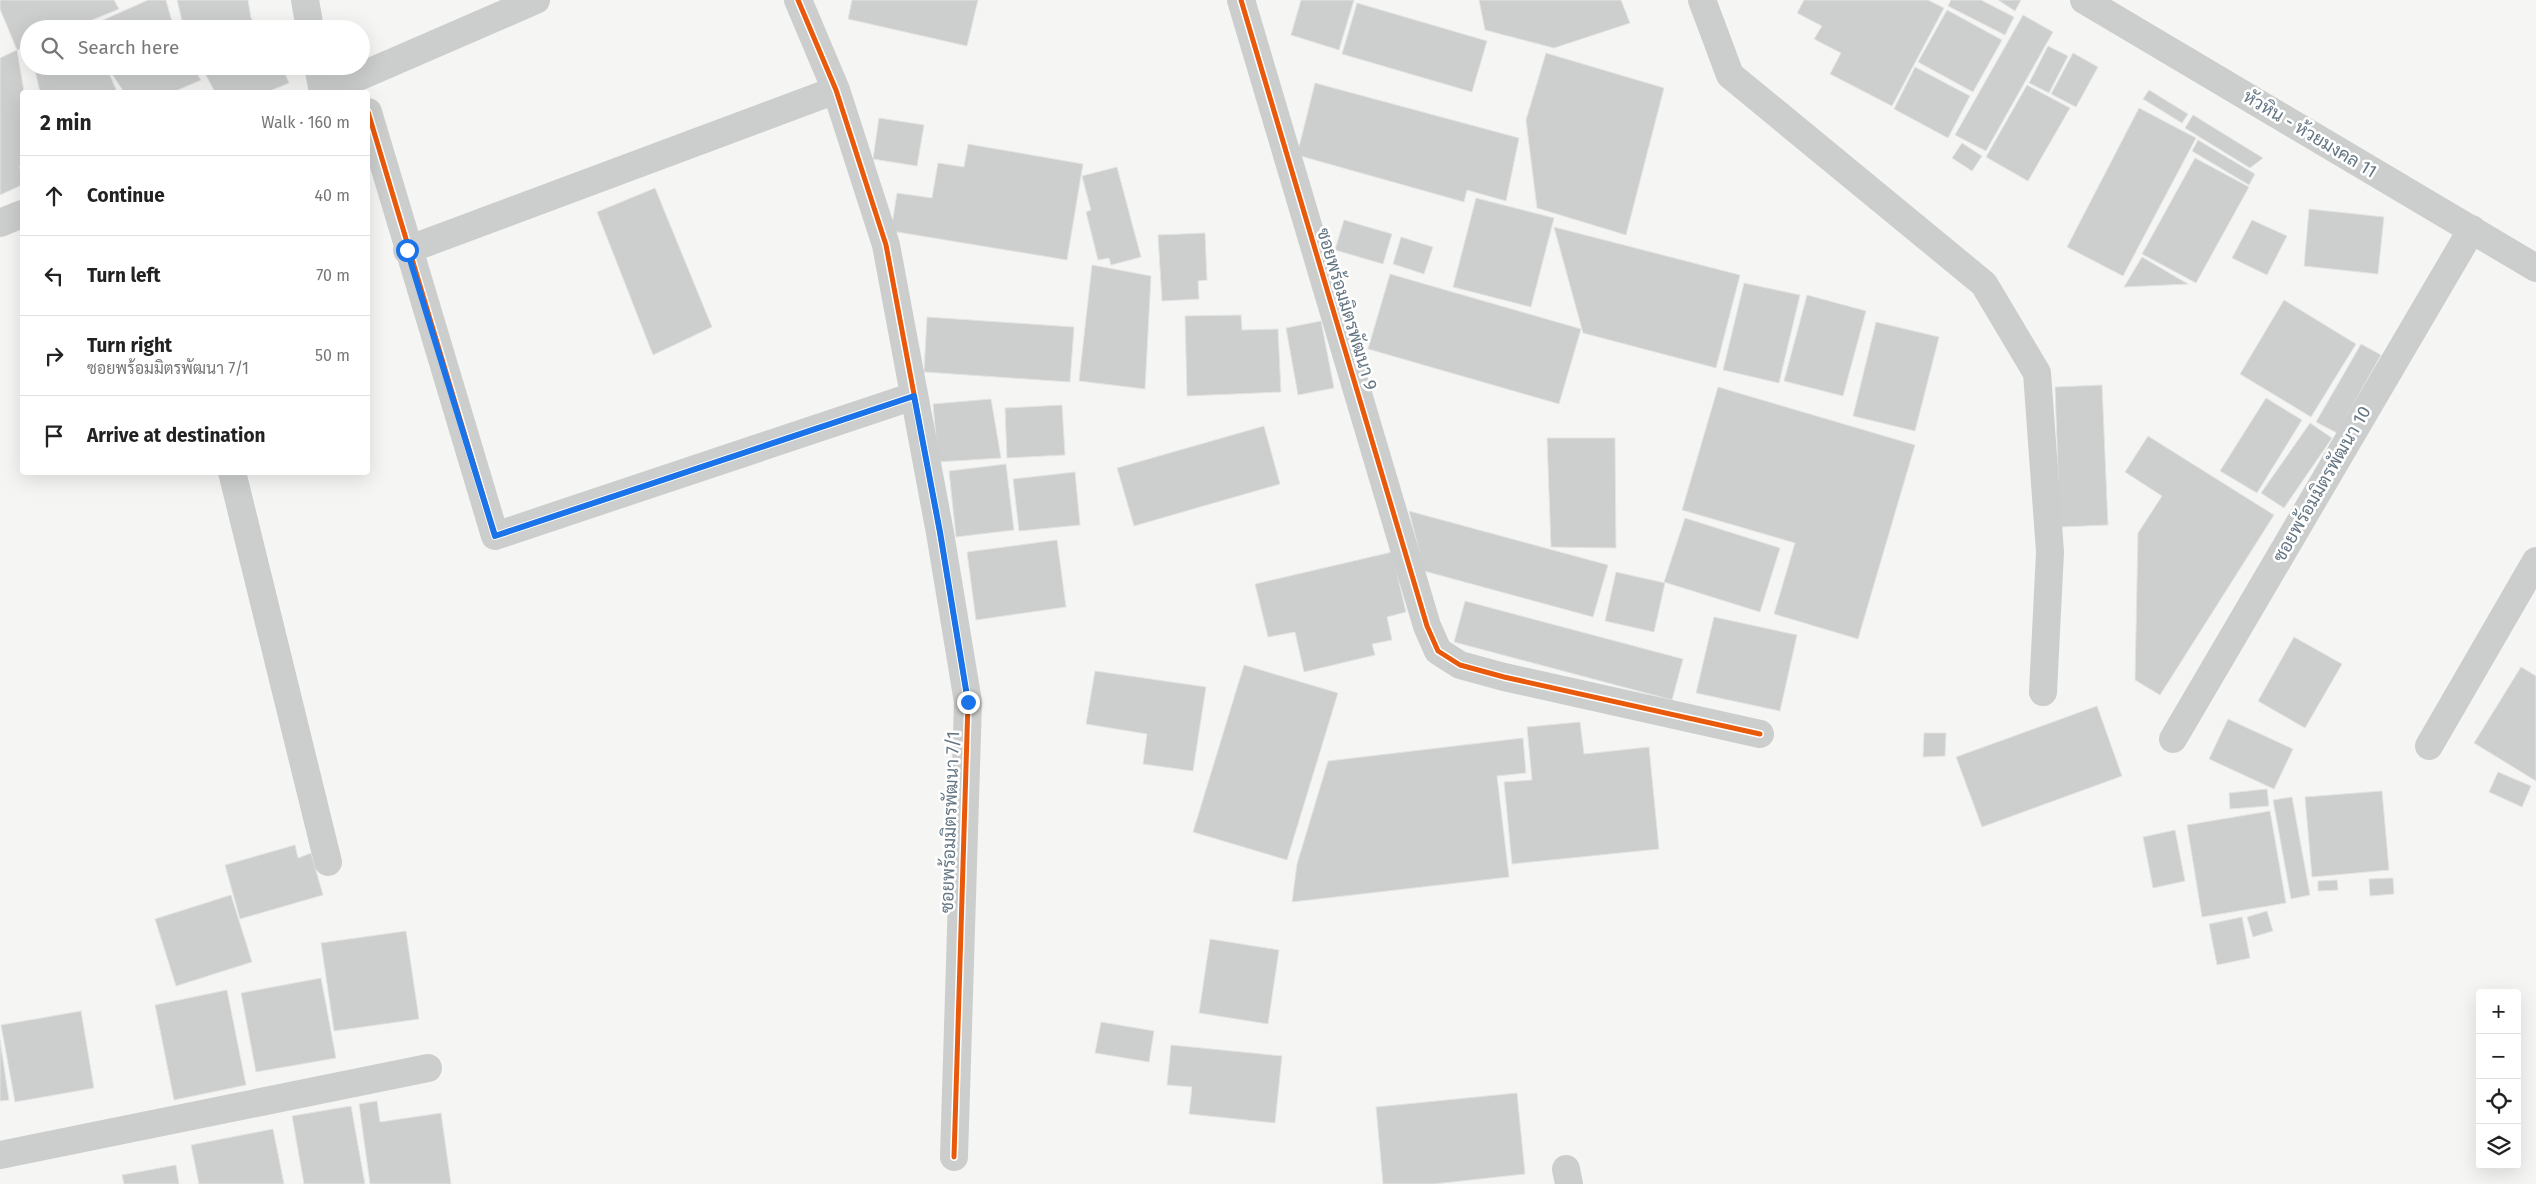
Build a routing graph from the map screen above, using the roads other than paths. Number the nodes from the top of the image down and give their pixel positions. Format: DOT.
graph roads {
  1 [pos="305,0"];
  2 [pos="536,0"];
  3 [pos="798,0"];
  4 [pos="1241,0"];
  5 [pos="1702,0"];
  6 [pos="2084,0"];
  7 [pos="308,20"];
  8 [pos="320,75"];
  9 [pos="360,85"];
  10 [pos="323,90"];
  11 [pos="334,90"];
  12 [pos="836,90"];
  13 [pos="370,119"];
  14 [pos="20,215"];
  15 [pos="0,223"];
  16 [pos="2472,229"];
  17 [pos="407,250"];
  18 [pos="2536,268"];
  19 [pos="914,396"];
  20 [pos="233,475"];
  21 [pos="2536,561"];
  22 [pos="2043,692"];
  23 [pos="1760,734"];
  24 [pos="2172,739"];
  25 [pos="2429,746"];
  26 [pos="328,862"];
  27 [pos="428,1068"];
  28 [pos="0,1155"];
  29 [pos="954,1157"];
  1 -- 7 [label="street"];
  2 -- 9 [label="street"];
  3 -- 12 [label="street, ซอยพร้อมมิตรพัฒนา 7/1"];
  4 -- 23 [label="street, ซอยพร้อมมิตรพัฒนา 9"];
  5 -- 22 [label="street"];
  6 -- 16 [label="street, หัวหิน - ห้วยมงคล 11"];
  8 -- 10 [label="street"];
  9 -- 11 [label="street"];
  12 -- 17 [label="street"];
  12 -- 19 [label="street, ซอยพร้อมมิตรพัฒนา 7/1"];
  13 -- 17 [label="street"];
  14 -- 15 [label="street"];
  16 -- 18 [label="street, หัวหิน - ห้วยมงคล 11"];
  16 -- 24 [label="street, ซอยพร้อมมิตรพัฒนา 10"];
  17 -- 19 [label="street"];
  19 -- 29 [label="street, ซอยพร้อมมิตรพัฒนา 7/1"];
  20 -- 26 [label="street"];
  21 -- 25 [label="street"];
  27 -- 28 [label="street"];
}
